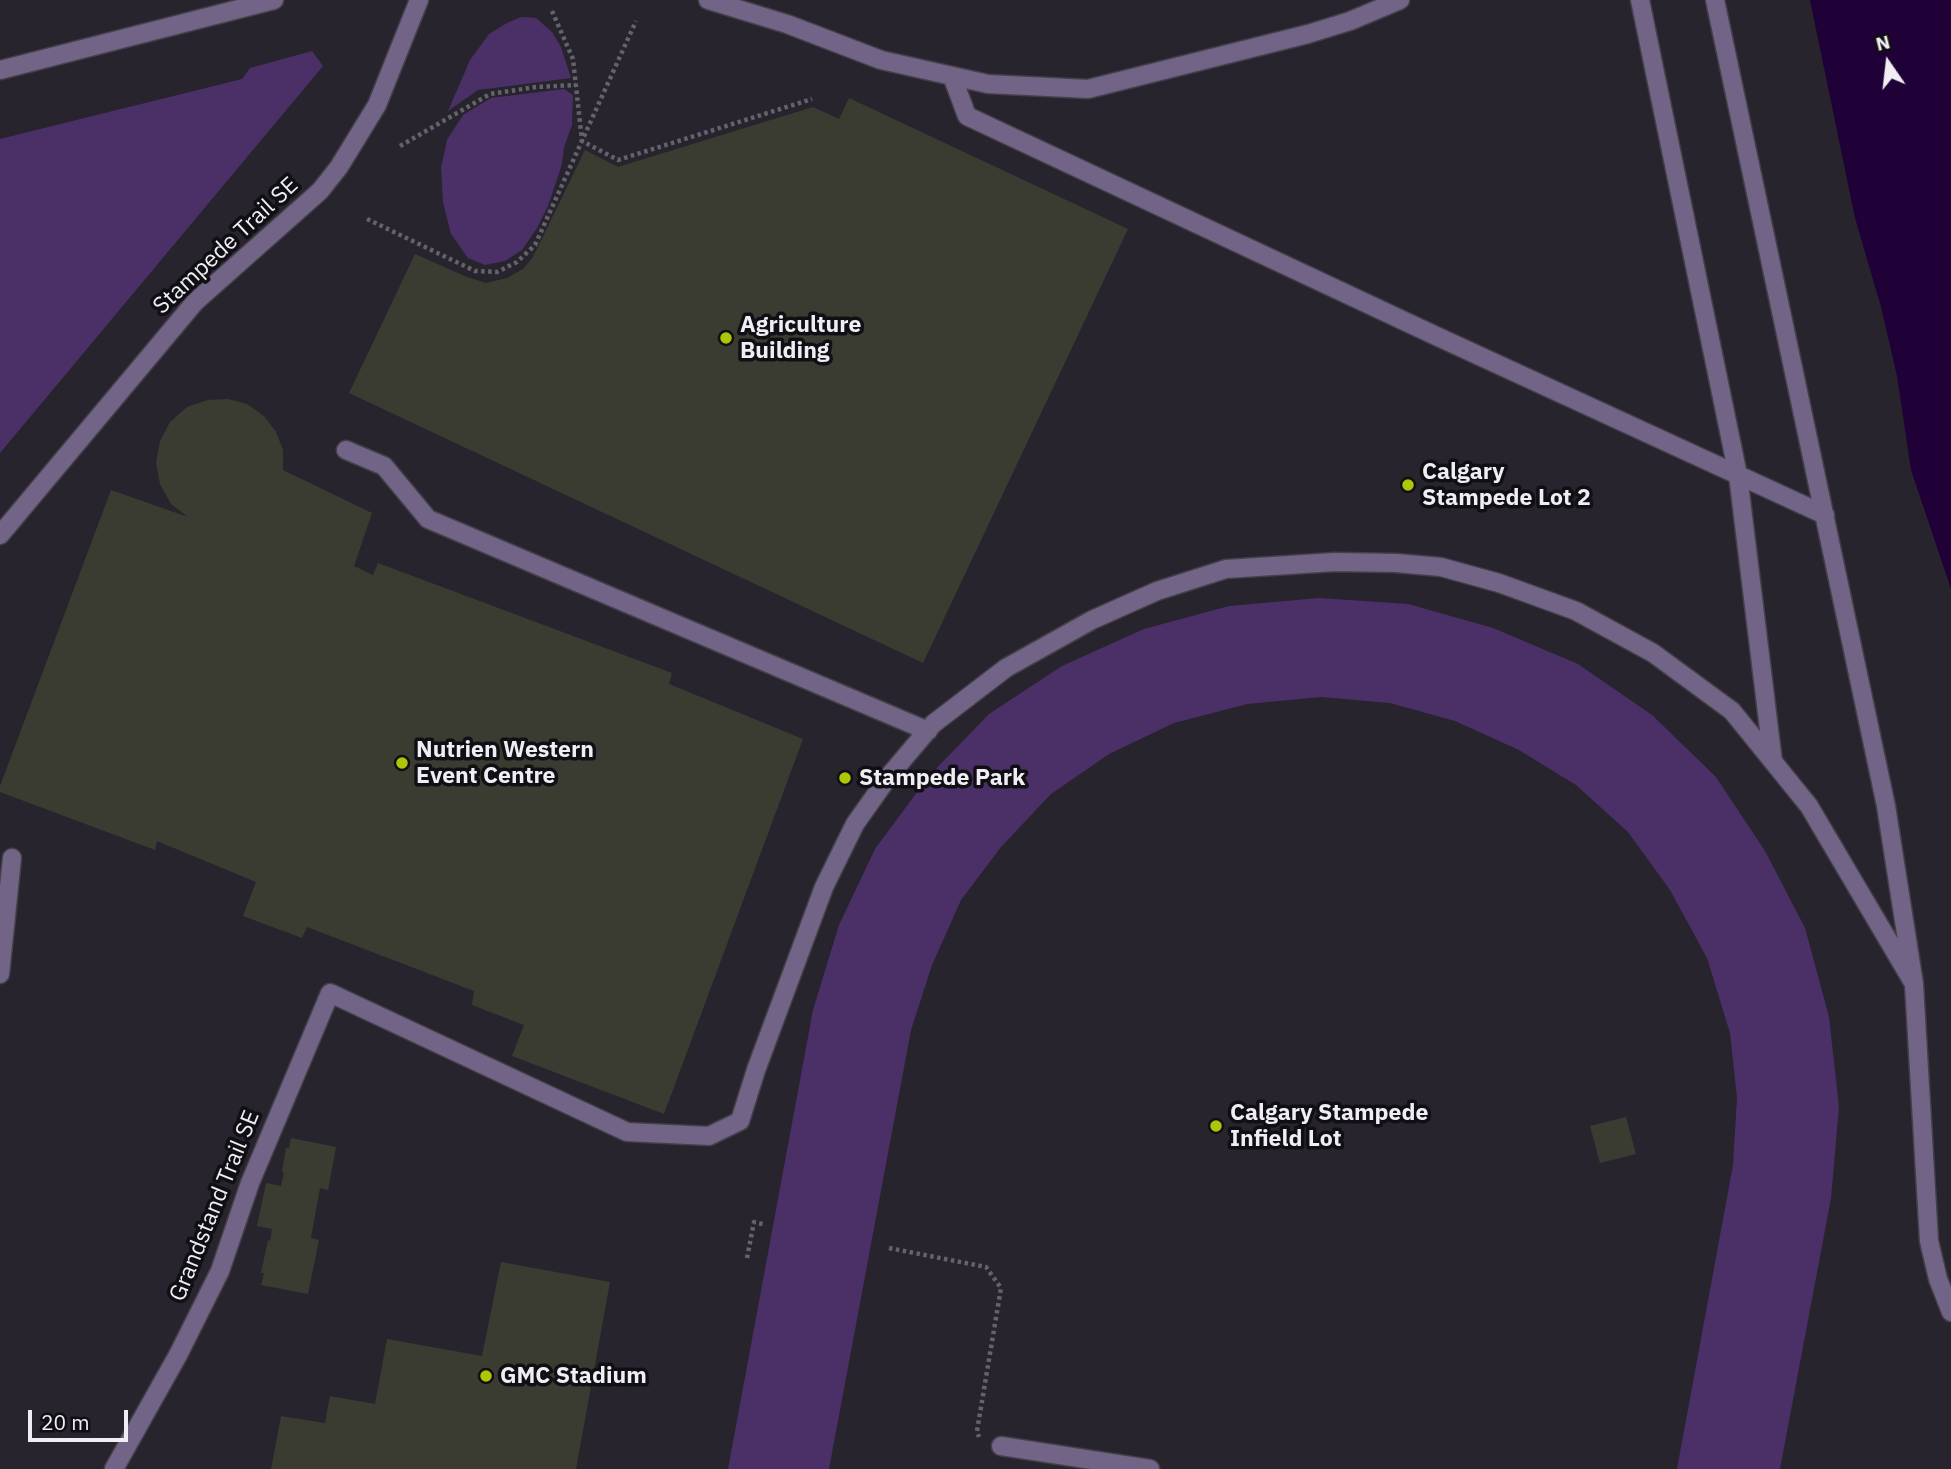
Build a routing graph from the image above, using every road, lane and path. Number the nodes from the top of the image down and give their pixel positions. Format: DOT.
graph roads {
  1 [pos="274,0"];
  2 [pos="419,0"];
  3 [pos="708,0"];
  4 [pos="1400,0"];
  5 [pos="1640,0"];
  6 [pos="1715,0"];
  7 [pos="552,11"];
  8 [pos="636,21"];
  9 [pos="0,70"];
  10 [pos="952,76"];
  11 [pos="576,85"];
  12 [pos="812,99"];
  13 [pos="582,141"];
  14 [pos="400,146"];
  15 [pos="367,219"];
  16 [pos="346,450"];
  17 [pos="1738,474"];
  18 [pos="1825,515"];
  19 [pos="0,535"];
  20 [pos="928,731"];
  21 [pos="1773,762"];
  22 [pos="12,858"];
  23 [pos="0,974"];
  24 [pos="1914,984"];
  25 [pos="766,1225"];
  26 [pos="889,1248"];
  27 [pos="747,1258"];
  28 [pos="1951,1312"];
  29 [pos="1001,1446"];
  30 [pos="114,1469"];
  31 [pos="1150,1469"];
  1 -- 9 [label="street"];
  2 -- 19 [label="street, Stampede Trail SE"];
  3 -- 10 [label="street"];
  4 -- 10 [label="street"];
  5 -- 17 [label="street"];
  6 -- 18 [label="street"];
  7 -- 11 [label="path"];
  8 -- 13 [label="path"];
  10 -- 17 [label="street"];
  11 -- 13 [label="path"];
  11 -- 14 [label="path"];
  12 -- 13 [label="path"];
  13 -- 15 [label="path"];
  16 -- 20 [label="street"];
  17 -- 18 [label="street"];
  17 -- 21 [label="street"];
  18 -- 24 [label="street"];
  20 -- 21 [label="street"];
  20 -- 30 [label="street, Grandstand Trail SE"];
  21 -- 24 [label="street"];
  22 -- 23 [label="street"];
  24 -- 28 [label="street"];
  25 -- 27 [label="path"];
  26 -- 29 [label="path"];
  29 -- 31 [label="street"];
}
